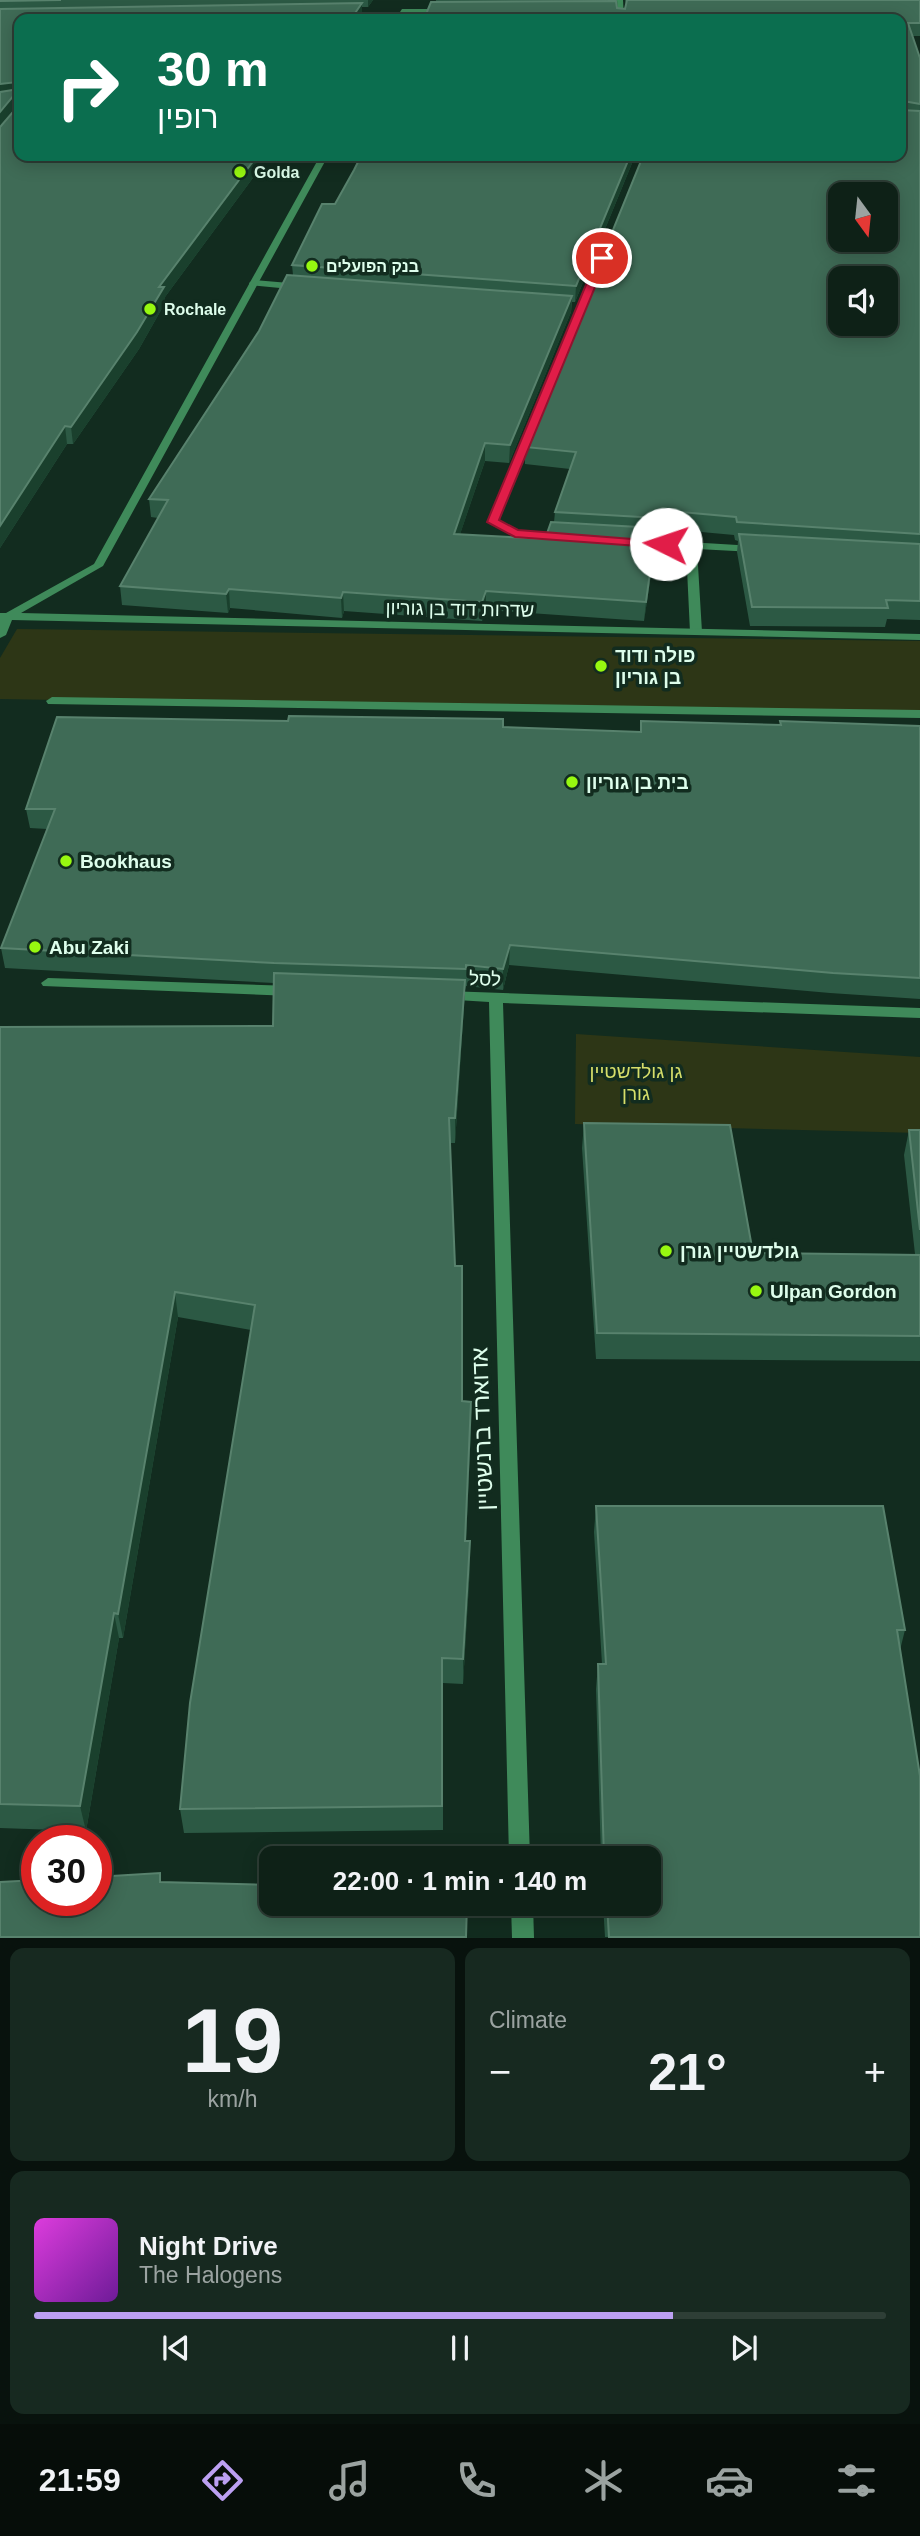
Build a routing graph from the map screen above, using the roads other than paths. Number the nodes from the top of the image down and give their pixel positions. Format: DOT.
graph roads {
  1 [pos="620,0"];
  2 [pos="456,11"];
  3 [pos="605,11"];
  4 [pos="618,11"];
  5 [pos="632,11"];
  6 [pos="415,14"];
  7 [pos="619,14"];
  8 [pos="321,161"];
  9 [pos="253,283"];
  10 [pos="308,288"];
  11 [pos="566,346"];
  12 [pos="569,537"];
  13 [pos="624,541"];
  14 [pos="691,546"];
  15 [pos="772,550"];
  16 [pos="4,616"];
  17 [pos="696,632"];
  18 [pos="0,635"];
  19 [pos="920,637"];
  20 [pos="52,702"];
  21 [pos="920,714"];
  22 [pos="48,983"];
  23 [pos="306,992"];
  24 [pos="428,996"];
  25 [pos="496,998"];
  26 [pos="920,1013"];
  27 [pos="520,1846"];
  28 [pos="522,1916"];
  29 [pos="523,1937"];
  1 -- 4 [label="street"];
  2 -- 6 [label="street"];
  3 -- 4 [label="street"];
  4 -- 5 [label="street"];
  4 -- 7 [label="street"];
  8 -- 9 [label="street"];
  9 -- 10 [label="street"];
  9 -- 16 [label="street"];
  11 -- 12 [label="street"];
  13 -- 14 [label="street"];
  14 -- 15 [label="street"];
  14 -- 17 [label="street"];
  16 -- 17 [label="street, שדרות דוד בן גוריון"];
  16 -- 18 [label="street"];
  17 -- 19 [label="street, שדרות דוד בן גוריון"];
  20 -- 21 [label="street"];
  22 -- 23 [label="street"];
  24 -- 25 [label="street, לסל"];
  25 -- 26 [label="street, לסל"];
  25 -- 27 [label="street, אדוארד ברנשטיין"];
  28 -- 29 [label="street"];
}
